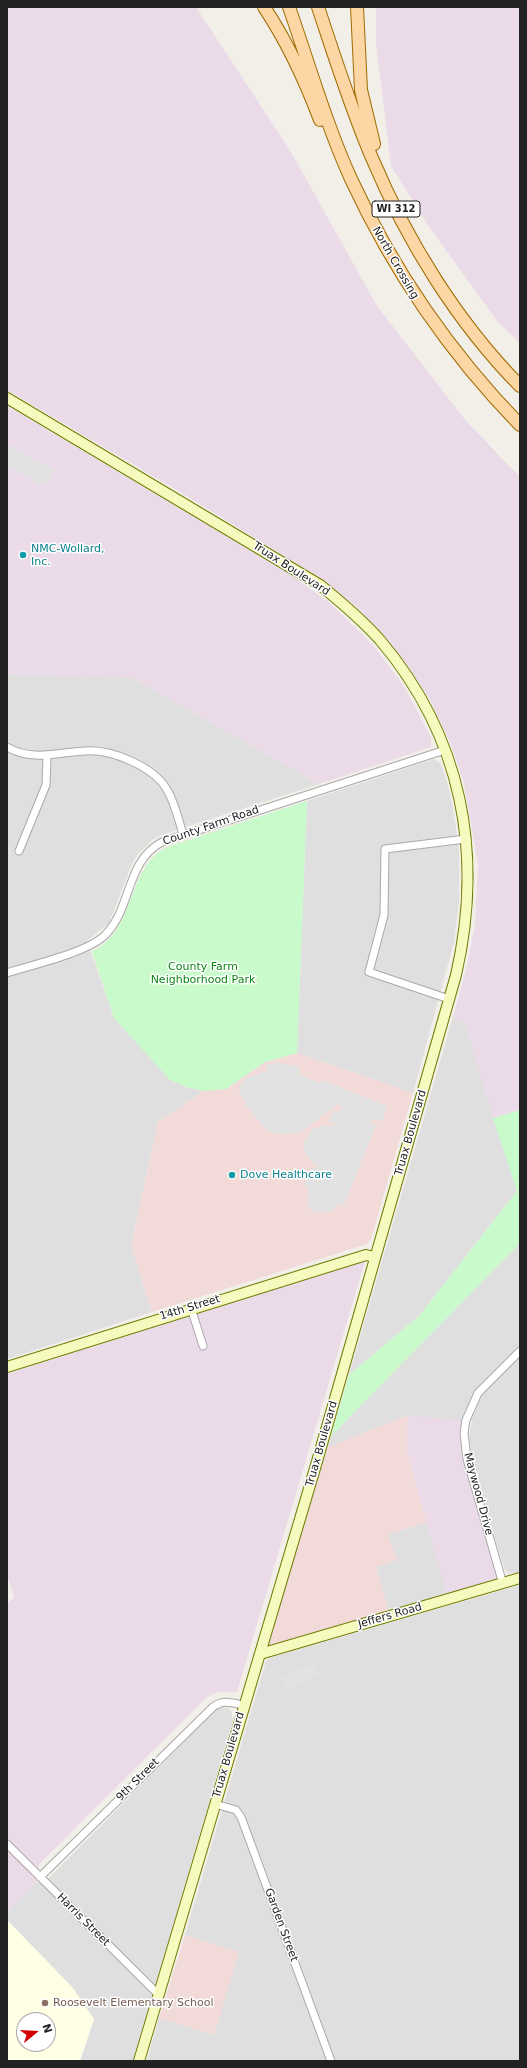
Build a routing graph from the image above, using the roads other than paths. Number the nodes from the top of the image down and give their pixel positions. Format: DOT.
graph roads {
  1 [pos="264,7"];
  2 [pos="289,7"];
  3 [pos="318,7"];
  4 [pos="357,7"];
  5 [pos="350,177"];
  6 [pos="394,206"];
  7 [pos="520,386"];
  8 [pos="7,398"];
  9 [pos="520,425"];
  10 [pos="7,747"];
  11 [pos="445,750"];
  12 [pos="47,756"];
  13 [pos="183,834"];
  14 [pos="466,839"];
  15 [pos="19,851"];
  16 [pos="7,973"];
  17 [pos="449,999"];
  18 [pos="374,1258"];
  19 [pos="191,1308"];
  20 [pos="203,1346"];
  21 [pos="520,1351"];
  22 [pos="7,1367"];
  23 [pos="520,1578"];
  24 [pos="503,1584"];
  25 [pos="260,1654"];
  26 [pos="244,1705"];
  27 [pos="215,1804"];
  28 [pos="7,1844"];
  29 [pos="40,1877"];
  30 [pos="159,1995"];
  31 [pos="139,2061"];
  32 [pos="331,2061"];
  1 -- 5 [label="main road"];
  2 -- 5 [label="main road, North Crossing"];
  3 -- 6 [label="main road, WI 312"];
  4 -- 6 [label="main road"];
  5 -- 9 [label="main road, North Crossing"];
  6 -- 7 [label="main road, WI 312"];
  8 -- 11 [label="main road, Truax Boulevard"];
  10 -- 12 [label="street"];
  11 -- 13 [label="street, County Farm Road"];
  11 -- 14 [label="main road, Truax Boulevard"];
  12 -- 13 [label="street"];
  12 -- 15 [label="street"];
  13 -- 16 [label="street, County Farm Road"];
  14 -- 17 [label="main road, Truax Boulevard"];
  14 -- 17 [label="street"];
  17 -- 18 [label="main road, Truax Boulevard"];
  18 -- 19 [label="main road, 14th Street"];
  18 -- 25 [label="main road, Truax Boulevard"];
  19 -- 20 [label="street"];
  19 -- 22 [label="main road, 14th Street"];
  21 -- 24 [label="street, Maywood Drive"];
  23 -- 24 [label="main road, Jeffers Road"];
  24 -- 25 [label="main road, Jeffers Road"];
  25 -- 26 [label="main road, Truax Boulevard"];
  26 -- 27 [label="main road, Truax Boulevard"];
  26 -- 29 [label="street, 9th Street"];
  27 -- 30 [label="main road, Truax Boulevard"];
  27 -- 32 [label="street, Garden Street"];
  28 -- 29 [label="street, Harris Street"];
  29 -- 30 [label="street, Harris Street"];
  30 -- 31 [label="main road, Truax Boulevard"];
}
